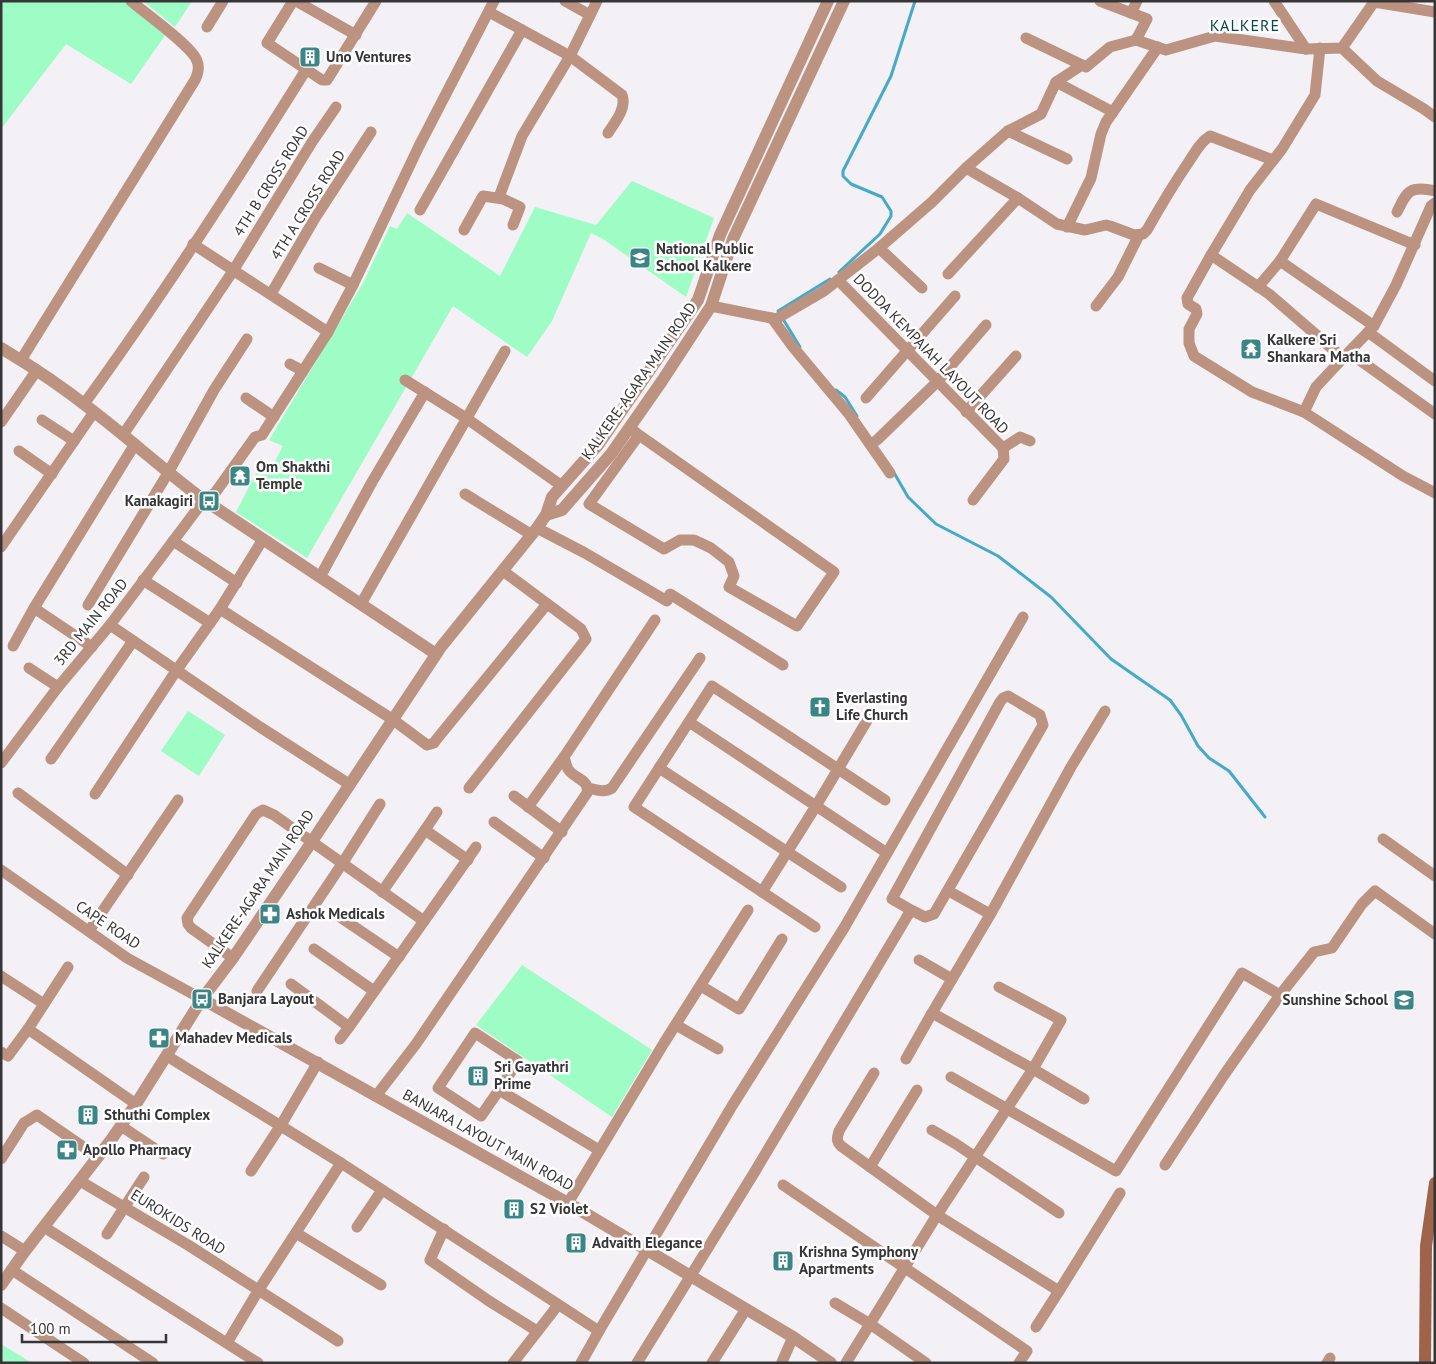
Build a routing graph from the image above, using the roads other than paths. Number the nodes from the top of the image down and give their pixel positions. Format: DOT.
graph roads {
  1 [pos="131,1"];
  2 [pos="223,1"];
  3 [pos="294,1"];
  4 [pos="376,1"];
  5 [pos="565,1"];
  6 [pos="597,1"];
  7 [pos="828,1"];
  8 [pos="844,1"];
  9 [pos="1100,1"];
  10 [pos="1137,1"];
  11 [pos="1274,1"];
  12 [pos="1374,2"];
  13 [pos="492,6"];
  14 [pos="1435,12"];
  15 [pos="1131,13"];
  16 [pos="590,15"];
  17 [pos="207,27"];
  18 [pos="522,30"];
  19 [pos="356,35"];
  20 [pos="1026,38"];
  21 [pos="1136,40"];
  22 [pos="1158,48"];
  23 [pos="1320,48"];
  24 [pos="1342,48"];
  25 [pos="1306,49"];
  26 [pos="570,56"];
  27 [pos="1082,65"];
  28 [pos="304,73"];
  29 [pos="1056,82"];
  30 [pos="336,107"];
  31 [pos="1113,112"];
  32 [pos="1435,117"];
  33 [pos="1008,131"];
  34 [pos="371,132"];
  35 [pos="608,133"];
  36 [pos="1067,159"];
  37 [pos="1273,160"];
  38 [pos="966,168"];
  39 [pos="1435,191"];
  40 [pos="499,198"];
  41 [pos="1018,198"];
  42 [pos="1435,203"];
  43 [pos="420,210"];
  44 [pos="1397,212"];
  45 [pos="513,225"];
  46 [pos="1067,227"];
  47 [pos="464,230"];
  48 [pos="1139,235"];
  49 [pos="193,244"];
  50 [pos="1415,245"];
  51 [pos="879,248"];
  52 [pos="1211,255"];
  53 [pos="1280,261"];
  54 [pos="319,268"];
  55 [pos="233,272"];
  56 [pos="948,274"];
  57 [pos="838,280"];
  58 [pos="353,285"];
  59 [pos="1258,287"];
  60 [pos="922,288"];
  61 [pos="271,294"];
  62 [pos="955,296"];
  63 [pos="698,300"];
  64 [pos="711,306"];
  65 [pos="1096,306"];
  66 [pos="777,317"];
  67 [pos="986,325"];
  68 [pos="1371,329"];
  69 [pos="328,332"];
  70 [pos="247,339"];
  71 [pos="1,348"];
  72 [pos="906,350"];
  73 [pos="505,351"];
  74 [pos="1016,356"];
  75 [pos="1343,358"];
  76 [pos="21,360"];
  77 [pos="1361,361"];
  78 [pos="290,364"];
  79 [pos="38,370"];
  80 [pos="304,371"];
  81 [pos="405,380"];
  82 [pos="1435,381"];
  83 [pos="937,382"];
  84 [pos="425,392"];
  85 [pos="246,398"];
  86 [pos="866,398"];
  87 [pos="89,408"];
  88 [pos="966,412"];
  89 [pos="1304,412"];
  90 [pos="1435,414"];
  91 [pos="274,417"];
  92 [pos="466,418"];
  93 [pos="42,420"];
  94 [pos="1,422"];
  95 [pos="634,432"];
  96 [pos="123,435"];
  97 [pos="1030,441"];
  98 [pos="74,442"];
  99 [pos="873,442"];
  100 [pos="135,444"];
  101 [pos="1003,448"];
  102 [pos="19,451"];
  103 [pos="168,473"];
  104 [pos="890,473"];
  105 [pos="52,474"];
  106 [pos="562,486"];
  107 [pos="465,494"];
  108 [pos="1435,494"];
  109 [pos="576,495"];
  110 [pos="204,500"];
  111 [pos="974,500"];
  112 [pos="589,504"];
  113 [pos="546,515"];
  114 [pos="534,532"];
  115 [pos="263,539"];
  116 [pos="173,541"];
  117 [pos="1,547"];
  118 [pos="503,570"];
  119 [pos="320,577"];
  120 [pos="144,580"];
  121 [pos="237,583"];
  122 [pos="361,604"];
  123 [pos="547,604"];
  124 [pos="88,605"];
  125 [pos="34,608"];
  126 [pos="220,609"];
  127 [pos="1023,617"];
  128 [pos="655,620"];
  129 [pos="210,623"];
  130 [pos="110,625"];
  131 [pos="133,641"];
  132 [pos="13,646"];
  133 [pos="92,647"];
  134 [pos="436,654"];
  135 [pos="700,658"];
  136 [pos="782,665"];
  137 [pos="29,668"];
  138 [pos="176,671"];
  139 [pos="58,687"];
  140 [pos="1105,711"];
  141 [pos="392,719"];
  142 [pos="868,719"];
  143 [pos="689,722"];
  144 [pos="564,756"];
  145 [pos="51,759"];
  146 [pos="1,763"];
  147 [pos="659,768"];
  148 [pos="838,769"];
  149 [pos="349,784"];
  150 [pos="470,788"];
  151 [pos="588,788"];
  152 [pos="18,793"];
  153 [pos="95,794"];
  154 [pos="514,796"];
  155 [pos="178,800"];
  156 [pos="885,800"];
  157 [pos="380,804"];
  158 [pos="816,806"];
  159 [pos="528,807"];
  160 [pos="437,812"];
  161 [pos="494,822"];
  162 [pos="426,830"];
  163 [pos="562,832"];
  164 [pos="1383,839"];
  165 [pos="311,843"];
  166 [pos="476,847"];
  167 [pos="786,851"];
  168 [pos="887,853"];
  169 [pos="544,858"];
  170 [pos="468,860"];
  171 [pos="342,864"];
  172 [pos="1,870"];
  173 [pos="128,875"];
  174 [pos="1435,876"];
  175 [pos="841,887"];
  176 [pos="382,892"];
  177 [pos="762,892"];
  178 [pos="954,894"];
  179 [pos="748,910"];
  180 [pos="911,910"];
  181 [pos="990,914"];
  182 [pos="340,917"];
  183 [pos="424,921"];
  184 [pos="815,927"];
  185 [pos="89,931"];
  186 [pos="1435,934"];
  187 [pos="782,939"];
  188 [pos="314,949"];
  189 [pos="399,957"];
  190 [pos="233,958"];
  191 [pos="919,960"];
  192 [pos="68,967"];
  193 [pos="2,978"];
  194 [pos="952,979"];
  195 [pos="291,984"];
  196 [pos="701,986"];
  197 [pos="999,987"];
  198 [pos="257,991"];
  199 [pos="374,991"];
  200 [pos="1280,995"];
  201 [pos="202,999"];
  202 [pos="44,1004"];
  203 [pos="932,1013"];
  204 [pos="676,1025"];
  205 [pos="349,1027"];
  206 [pos="28,1029"];
  207 [pos="340,1039"];
  208 [pos="718,1049"];
  209 [pos="1,1052"];
  210 [pos="168,1056"];
  211 [pos="906,1059"];
  212 [pos="318,1062"];
  213 [pos="1033,1069"];
  214 [pos="874,1073"];
  215 [pos="951,1077"];
  216 [pos="499,1090"];
  217 [pos="917,1090"];
  218 [pos="376,1096"];
  219 [pos="1084,1099"];
  220 [pos="136,1104"];
  221 [pos="1006,1108"];
  222 [pos="281,1125"];
  223 [pos="121,1126"];
  224 [pos="932,1130"];
  225 [pos="599,1150"];
  226 [pos="164,1154"];
  227 [pos="98,1157"];
  228 [pos="975,1158"];
  229 [pos="1,1159"];
  230 [pos="342,1163"];
  231 [pos="1165,1165"];
  232 [pos="870,1167"];
  233 [pos="250,1171"];
  234 [pos="144,1177"];
  235 [pos="80,1180"];
  236 [pos="1435,1183"];
  237 [pos="783,1186"];
  238 [pos="382,1190"];
  239 [pos="1120,1192"];
  240 [pos="568,1203"];
  241 [pos="124,1207"];
  242 [pos="1059,1213"];
  243 [pos="937,1215"];
  244 [pos="44,1227"];
  245 [pos="357,1227"];
  246 [pos="444,1229"];
  247 [pos="296,1233"];
  248 [pos="107,1234"];
  249 [pos="1,1236"];
  250 [pos="648,1250"];
  251 [pos="25,1251"];
  252 [pos="905,1267"];
  253 [pos="12,1270"];
  254 [pos="690,1276"];
  255 [pos="1,1285"];
  256 [pos="381,1285"];
  257 [pos="258,1291"];
  258 [pos="1059,1291"];
  259 [pos="1430,1292"];
  260 [pos="835,1303"];
  261 [pos="558,1305"];
  262 [pos="1,1308"];
  263 [pos="746,1309"];
  264 [pos="870,1324"];
  265 [pos="1036,1327"];
  266 [pos="537,1331"];
  267 [pos="599,1331"];
  268 [pos="793,1337"];
  269 [pos="338,1341"];
  270 [pos="227,1343"];
  271 [pos="84,1363"];
  272 [pos="153,1363"];
  273 [pos="258,1363"];
  274 [pos="513,1363"];
  275 [pos="581,1363"];
  276 [pos="637,1363"];
  277 [pos="712,1363"];
  278 [pos="783,1363"];
  279 [pos="832,1363"];
  280 [pos="846,1363"];
  281 [pos="926,1363"];
  282 [pos="1019,1363"];
  283 [pos="1425,1363"];
  1 -- 76 [label="street"];
  2 -- 17 [label="street"];
  3 -- 19 [label="street"];
  3 -- 19 [label="street"];
  4 -- 19 [label="street"];
  5 -- 16 [label="street"];
  6 -- 16 [label="street"];
  7 -- 63 [label="street, KALKERE-AGARA MAIN ROAD"];
  8 -- 64 [label="street, KALKERE-AGARA MAIN ROAD"];
  9 -- 15 [label="street"];
  10 -- 15 [label="street"];
  11 -- 25 [label="street"];
  12 -- 14 [label="street"];
  12 -- 24 [label="street"];
  13 -- 18 [label="street"];
  13 -- 58 [label="street, 3RD MAIN ROAD"];
  15 -- 21 [label="street"];
  16 -- 26 [label="street"];
  18 -- 26 [label="street"];
  18 -- 43 [label="street"];
  20 -- 27 [label="street"];
  21 -- 22 [label="street"];
  21 -- 27 [label="street"];
  22 -- 25 [label="street"];
  22 -- 31 [label="street"];
  23 -- 24 [label="street"];
  23 -- 25 [label="street"];
  23 -- 37 [label="street"];
  24 -- 32 [label="street"];
  26 -- 35 [label="street"];
  26 -- 40 [label="street"];
  27 -- 29 [label="street"];
  28 -- 49 [label="street"];
  29 -- 31 [label="street"];
  29 -- 33 [label="street"];
  30 -- 55 [label="street, 4TH B CROSS ROAD"];
  31 -- 46 [label="street"];
  33 -- 36 [label="street"];
  33 -- 38 [label="street"];
  34 -- 61 [label="street, 4TH A CROSS ROAD"];
  37 -- 48 [label="street"];
  37 -- 52 [label="street"];
  38 -- 41 [label="street"];
  38 -- 51 [label="street"];
  39 -- 44 [label="street"];
  40 -- 45 [label="street"];
  40 -- 47 [label="street"];
  41 -- 46 [label="street"];
  41 -- 56 [label="street"];
  42 -- 50 [label="street"];
  46 -- 48 [label="street"];
  48 -- 65 [label="street"];
  49 -- 55 [label="street"];
  49 -- 87 [label="street"];
  50 -- 53 [label="street"];
  50 -- 68 [label="street"];
  51 -- 57 [label="street"];
  51 -- 60 [label="street"];
  52 -- 59 [label="street"];
  52 -- 89 [label="street"];
  53 -- 59 [label="street"];
  53 -- 68 [label="street"];
  54 -- 58 [label="street"];
  55 -- 61 [label="street"];
  55 -- 96 [label="street, 4TH B CROSS ROAD"];
  57 -- 66 [label="street"];
  57 -- 72 [label="street, DODDA KEMPAIAH LAYOUT ROAD"];
  58 -- 69 [label="street, 3RD MAIN ROAD"];
  59 -- 75 [label="street"];
  61 -- 69 [label="street"];
  62 -- 72 [label="street"];
  63 -- 64 [label="street"];
  63 -- 106 [label="street, KALKERE-AGARA MAIN ROAD"];
  64 -- 66 [label="street"];
  64 -- 95 [label="street, KALKERE-AGARA MAIN ROAD"];
  66 -- 99 [label="street"];
  67 -- 83 [label="street"];
  68 -- 75 [label="street"];
  68 -- 82 [label="street"];
  69 -- 80 [label="street, 3RD MAIN ROAD"];
  70 -- 103 [label="street"];
  71 -- 76 [label="street"];
  72 -- 83 [label="street, DODDA KEMPAIAH LAYOUT ROAD"];
  72 -- 86 [label="street"];
  73 -- 92 [label="street"];
  74 -- 88 [label="street"];
  75 -- 89 [label="street"];
  76 -- 79 [label="street"];
  77 -- 90 [label="street"];
  78 -- 80 [label="street"];
  79 -- 87 [label="street"];
  79 -- 94 [label="street"];
  80 -- 91 [label="street, 3RD MAIN ROAD"];
  81 -- 84 [label="street"];
  83 -- 88 [label="street, DODDA KEMPAIAH LAYOUT ROAD"];
  83 -- 99 [label="street"];
  84 -- 92 [label="street"];
  84 -- 119 [label="street"];
  85 -- 91 [label="street"];
  87 -- 96 [label="street"];
  87 -- 98 [label="street"];
  88 -- 101 [label="street, DODDA KEMPAIAH LAYOUT ROAD"];
  89 -- 108 [label="street"];
  91 -- 110 [label="street, 3RD MAIN ROAD"];
  92 -- 106 [label="street"];
  92 -- 122 [label="street"];
  93 -- 98 [label="street"];
  95 -- 109 [label="street, KALKERE-AGARA MAIN ROAD"];
  95 -- 112 [label="street"];
  95 -- 112 [label="street"];
  96 -- 100 [label="street"];
  97 -- 101 [label="street"];
  98 -- 105 [label="street"];
  99 -- 104 [label="street"];
  100 -- 103 [label="street"];
  100 -- 125 [label="street"];
  101 -- 111 [label="street"];
  102 -- 105 [label="street"];
  103 -- 110 [label="street"];
  103 -- 124 [label="street"];
  105 -- 117 [label="street"];
  106 -- 113 [label="street, KALKERE-AGARA MAIN ROAD"];
  107 -- 114 [label="street"];
  109 -- 112 [label="street"];
  109 -- 113 [label="street, KALKERE-AGARA MAIN ROAD"];
  110 -- 115 [label="street"];
  110 -- 116 [label="street, 3RD MAIN ROAD"];
  113 -- 114 [label="street, KALKERE-AGARA MAIN ROAD"];
  114 -- 118 [label="street, KALKERE-AGARA MAIN ROAD"];
  114 -- 136 [label="street"];
  115 -- 119 [label="street"];
  115 -- 121 [label="street"];
  116 -- 120 [label="street, 3RD MAIN ROAD"];
  116 -- 121 [label="street"];
  118 -- 123 [label="street"];
  118 -- 134 [label="street, KALKERE-AGARA MAIN ROAD"];
  119 -- 122 [label="street"];
  120 -- 129 [label="street"];
  120 -- 130 [label="street, 3RD MAIN ROAD"];
  121 -- 126 [label="street"];
  122 -- 134 [label="street"];
  123 -- 141 [label="street"];
  123 -- 150 [label="street"];
  125 -- 132 [label="street"];
  125 -- 133 [label="street"];
  126 -- 129 [label="street"];
  126 -- 141 [label="street"];
  127 -- 168 [label="street"];
  128 -- 144 [label="street"];
  129 -- 138 [label="street"];
  130 -- 131 [label="street"];
  130 -- 133 [label="street, 3RD MAIN ROAD"];
  131 -- 138 [label="street"];
  131 -- 145 [label="street"];
  133 -- 139 [label="street, 3RD MAIN ROAD"];
  134 -- 141 [label="street, KALKERE-AGARA MAIN ROAD"];
  135 -- 151 [label="street"];
  137 -- 139 [label="street"];
  138 -- 149 [label="street"];
  138 -- 153 [label="street"];
  139 -- 146 [label="street, 3RD MAIN ROAD"];
  140 -- 181 [label="street"];
  141 -- 149 [label="street, KALKERE-AGARA MAIN ROAD"];
  142 -- 148 [label="street"];
  143 -- 147 [label="street"];
  143 -- 148 [label="street"];
  143 -- 158 [label="street"];
  144 -- 151 [label="street"];
  144 -- 159 [label="street"];
  147 -- 167 [label="street"];
  147 -- 177 [label="street"];
  148 -- 156 [label="street"];
  148 -- 158 [label="street"];
  149 -- 165 [label="street, KALKERE-AGARA MAIN ROAD"];
  151 -- 163 [label="street"];
  152 -- 173 [label="street"];
  154 -- 159 [label="street"];
  155 -- 173 [label="street"];
  157 -- 171 [label="street"];
  158 -- 167 [label="street"];
  158 -- 168 [label="street"];
  159 -- 163 [label="street"];
  160 -- 162 [label="street"];
  161 -- 169 [label="street"];
  162 -- 170 [label="street"];
  162 -- 176 [label="street"];
  163 -- 169 [label="street"];
  164 -- 174 [label="street"];
  165 -- 171 [label="street"];
  165 -- 190 [label="street, KALKERE-AGARA MAIN ROAD"];
  165 -- 190 [label="street"];
  166 -- 170 [label="street"];
  167 -- 175 [label="street"];
  167 -- 177 [label="street"];
  168 -- 250 [label="street"];
  169 -- 218 [label="street"];
  170 -- 183 [label="street"];
  171 -- 176 [label="street"];
  171 -- 198 [label="street"];
  172 -- 185 [label="street, CAPE ROAD"];
  173 -- 185 [label="street"];
  176 -- 183 [label="street"];
  177 -- 184 [label="street"];
  178 -- 181 [label="street"];
  179 -- 196 [label="street"];
  180 -- 180 [label="street"];
  180 -- 254 [label="street"];
  181 -- 194 [label="street"];
  182 -- 189 [label="street"];
  183 -- 189 [label="street"];
  185 -- 201 [label="street, CAPE ROAD"];
  186 -- 200 [label="street"];
  187 -- 196 [label="street"];
  188 -- 199 [label="street"];
  189 -- 199 [label="street"];
  190 -- 201 [label="street, KALKERE-AGARA MAIN ROAD"];
  191 -- 194 [label="street"];
  192 -- 202 [label="street"];
  193 -- 202 [label="street"];
  194 -- 203 [label="street"];
  195 -- 205 [label="street"];
  196 -- 204 [label="street"];
  197 -- 213 [label="street"];
  199 -- 205 [label="street"];
  200 -- 221 [label="street"];
  200 -- 231 [label="street"];
  201 -- 210 [label="street, KALKERE-AGARA MAIN ROAD"];
  201 -- 212 [label="street, BANJARA LAYOUT MAIN ROAD"];
  202 -- 206 [label="street"];
  203 -- 211 [label="street"];
  203 -- 213 [label="street"];
  204 -- 208 [label="street"];
  204 -- 225 [label="street"];
  205 -- 207 [label="street"];
  206 -- 209 [label="street"];
  206 -- 220 [label="street"];
  210 -- 220 [label="street, KALKERE-AGARA MAIN ROAD"];
  210 -- 222 [label="street"];
  212 -- 218 [label="street, BANJARA LAYOUT MAIN ROAD"];
  212 -- 222 [label="street"];
  213 -- 219 [label="street"];
  213 -- 221 [label="street"];
  214 -- 232 [label="street"];
  215 -- 221 [label="street"];
  216 -- 216 [label="street"];
  216 -- 225 [label="street"];
  217 -- 232 [label="street"];
  218 -- 240 [label="street, BANJARA LAYOUT MAIN ROAD"];
  220 -- 223 [label="street, KALKERE-AGARA MAIN ROAD"];
  221 -- 228 [label="street"];
  222 -- 230 [label="street"];
  222 -- 233 [label="street"];
  223 -- 226 [label="street"];
  223 -- 227 [label="street, KALKERE-AGARA MAIN ROAD"];
  224 -- 228 [label="street"];
  225 -- 240 [label="street"];
  227 -- 229 [label="street"];
  227 -- 235 [label="street, KALKERE-AGARA MAIN ROAD"];
  228 -- 242 [label="street"];
  228 -- 243 [label="street"];
  230 -- 238 [label="street"];
  230 -- 247 [label="street"];
  232 -- 243 [label="street"];
  234 -- 241 [label="street"];
  235 -- 241 [label="street, EUROKIDS ROAD"];
  235 -- 244 [label="street, KALKERE-AGARA MAIN ROAD"];
  236 -- 259 [label="main road"];
  237 -- 252 [label="street"];
  238 -- 245 [label="street"];
  238 -- 246 [label="street"];
  239 -- 258 [label="street"];
  240 -- 250 [label="street, BANJARA LAYOUT MAIN ROAD"];
  241 -- 248 [label="street"];
  241 -- 257 [label="street, EUROKIDS ROAD"];
  243 -- 252 [label="street"];
  243 -- 258 [label="street"];
  244 -- 251 [label="street, KALKERE-AGARA MAIN ROAD"];
  244 -- 270 [label="street"];
  246 -- 261 [label="street"];
  246 -- 266 [label="street"];
  247 -- 256 [label="street"];
  247 -- 257 [label="street"];
  249 -- 251 [label="street"];
  250 -- 254 [label="street, BANJARA LAYOUT MAIN ROAD"];
  250 -- 267 [label="street"];
  251 -- 253 [label="street, KALKERE-AGARA MAIN ROAD"];
  252 -- 264 [label="street"];
  252 -- 282 [label="street"];
  253 -- 255 [label="street, KALKERE-AGARA MAIN ROAD"];
  253 -- 272 [label="street"];
  254 -- 263 [label="street, BANJARA LAYOUT MAIN ROAD"];
  254 -- 276 [label="street"];
  257 -- 269 [label="street, EUROKIDS ROAD"];
  257 -- 270 [label="street"];
  258 -- 265 [label="street"];
  259 -- 283 [label="main road"];
  260 -- 264 [label="street"];
  261 -- 266 [label="street"];
  261 -- 267 [label="street"];
  262 -- 271 [label="street"];
  263 -- 268 [label="street, BANJARA LAYOUT MAIN ROAD"];
  263 -- 277 [label="street"];
  264 -- 280 [label="street"];
  264 -- 281 [label="street"];
  266 -- 274 [label="street"];
  267 -- 275 [label="street"];
  268 -- 278 [label="street"];
  268 -- 279 [label="street, BANJARA LAYOUT MAIN ROAD"];
  270 -- 273 [label="street"];
}
